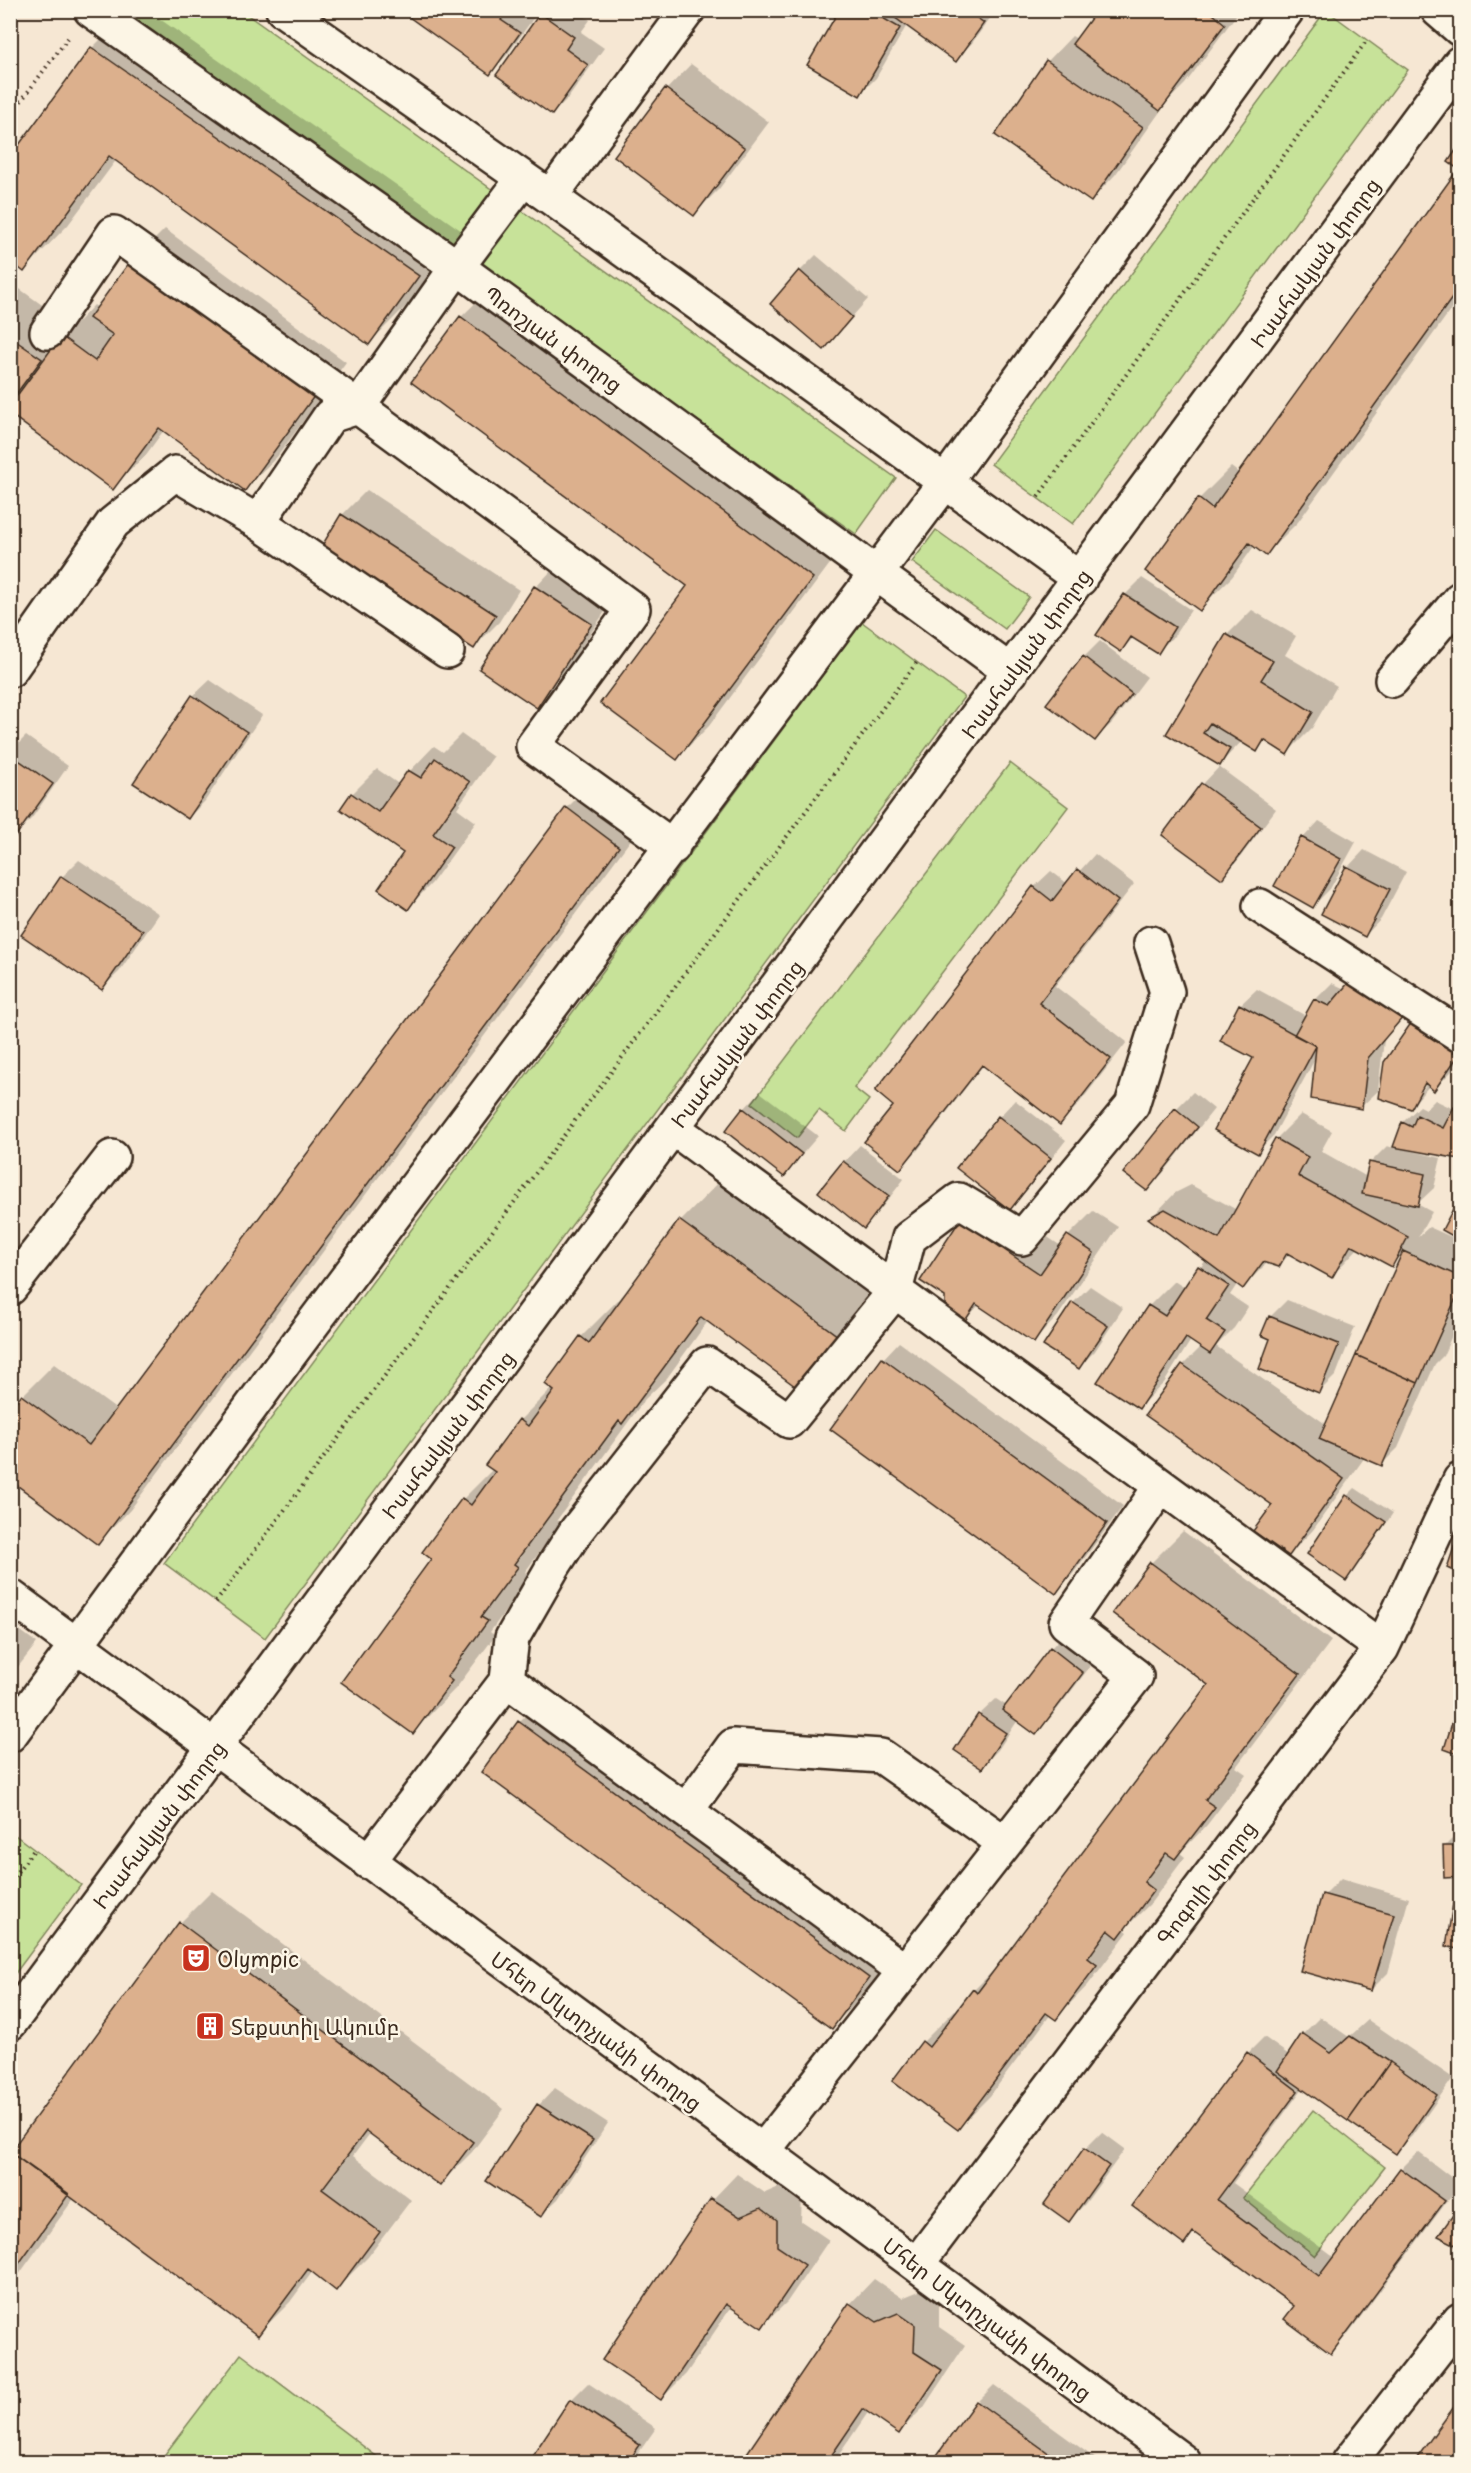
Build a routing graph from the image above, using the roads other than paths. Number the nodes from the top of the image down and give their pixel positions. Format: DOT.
graph roads {
  1 [pos="91,10"];
  2 [pos="283,10"];
  3 [pos="688,10"];
  4 [pos="1287,10"];
  5 [pos="1438,10"];
  6 [pos="1461,29"];
  7 [pos="1461,63"];
  8 [pos="523,179"];
  9 [pos="550,197"];
  10 [pos="457,267"];
  11 [pos="47,332"];
  12 [pos="358,406"];
  13 [pos="945,482"];
  14 [pos="258,522"];
  15 [pos="876,573"];
  16 [pos="1080,579"];
  17 [pos="1461,599"];
  18 [pos="447,651"];
  19 [pos="10,670"];
  20 [pos="1011,672"];
  21 [pos="1392,680"];
  22 [pos="673,847"];
  23 [pos="1260,906"];
  24 [pos="1151,943"];
  25 [pos="1461,1035"];
  26 [pos="673,1128"];
  27 [pos="112,1157"];
  28 [pos="10,1288"];
  29 [pos="895,1291"];
  30 [pos="1461,1480"];
  31 [pos="1161,1486"];
  32 [pos="10,1596"];
  33 [pos="77,1646"];
  34 [pos="1382,1648"];
  35 [pos="507,1680"];
  36 [pos="10,1735"];
  37 [pos="214,1748"];
  38 [pos="686,1811"];
  39 [pos="1005,1844"];
  40 [pos="368,1862"];
  41 [pos="905,1971"];
  42 [pos="10,2023"];
  43 [pos="763,2151"];
  44 [pos="917,2264"];
  45 [pos="1461,2320"];
  46 [pos="1184,2463"];
  47 [pos="1349,2463"];
  1 -- 10 [label="street, Պռոշյան փողոց"];
  2 -- 8 [label="street"];
  3 -- 9 [label="street"];
  4 -- 13 [label="street"];
  5 -- 6 [label="street"];
  7 -- 16 [label="street, Իսահակյան փողոց"];
  8 -- 9 [label="street"];
  8 -- 10 [label="street"];
  9 -- 13 [label="street"];
  10 -- 12 [label="street"];
  10 -- 15 [label="street, Պռոշյան փողոց"];
  11 -- 12 [label="street"];
  12 -- 14 [label="street"];
  12 -- 22 [label="street"];
  13 -- 15 [label="street"];
  13 -- 16 [label="street"];
  14 -- 18 [label="street"];
  14 -- 19 [label="street"];
  15 -- 20 [label="street, Պռոշյան փողոց"];
  15 -- 22 [label="street"];
  16 -- 20 [label="street, Իսահակյան փողոց"];
  17 -- 21 [label="street"];
  20 -- 26 [label="street, Իսահակյան փողոց"];
  22 -- 33 [label="street"];
  23 -- 25 [label="street"];
  24 -- 29 [label="street"];
  26 -- 29 [label="street"];
  26 -- 37 [label="street, Իսահակյան փողոց"];
  27 -- 28 [label="street"];
  29 -- 31 [label="street"];
  29 -- 35 [label="street"];
  30 -- 34 [label="street, Գոգոլի փողոց"];
  31 -- 34 [label="street"];
  31 -- 39 [label="street"];
  32 -- 33 [label="street, Մհեր Մկտրչյանի փողոց"];
  33 -- 36 [label="street"];
  33 -- 37 [label="street, Մհեր Մկտրչյանի փողոց"];
  34 -- 44 [label="street, Գոգոլի փողոց"];
  35 -- 38 [label="street"];
  35 -- 40 [label="street"];
  37 -- 40 [label="street, Մհեր Մկտրչյանի փողոց"];
  37 -- 42 [label="street, Իսահակյան փողոց"];
  38 -- 39 [label="street"];
  38 -- 41 [label="street"];
  39 -- 41 [label="street"];
  40 -- 43 [label="street, Մհեր Մկտրչյանի փողոց"];
  41 -- 43 [label="street"];
  43 -- 44 [label="street, Մհեր Մկտրչյանի փողոց"];
  44 -- 46 [label="street, Մհեր Մկտրչյանի փողոց"];
  45 -- 47 [label="street"];
}
